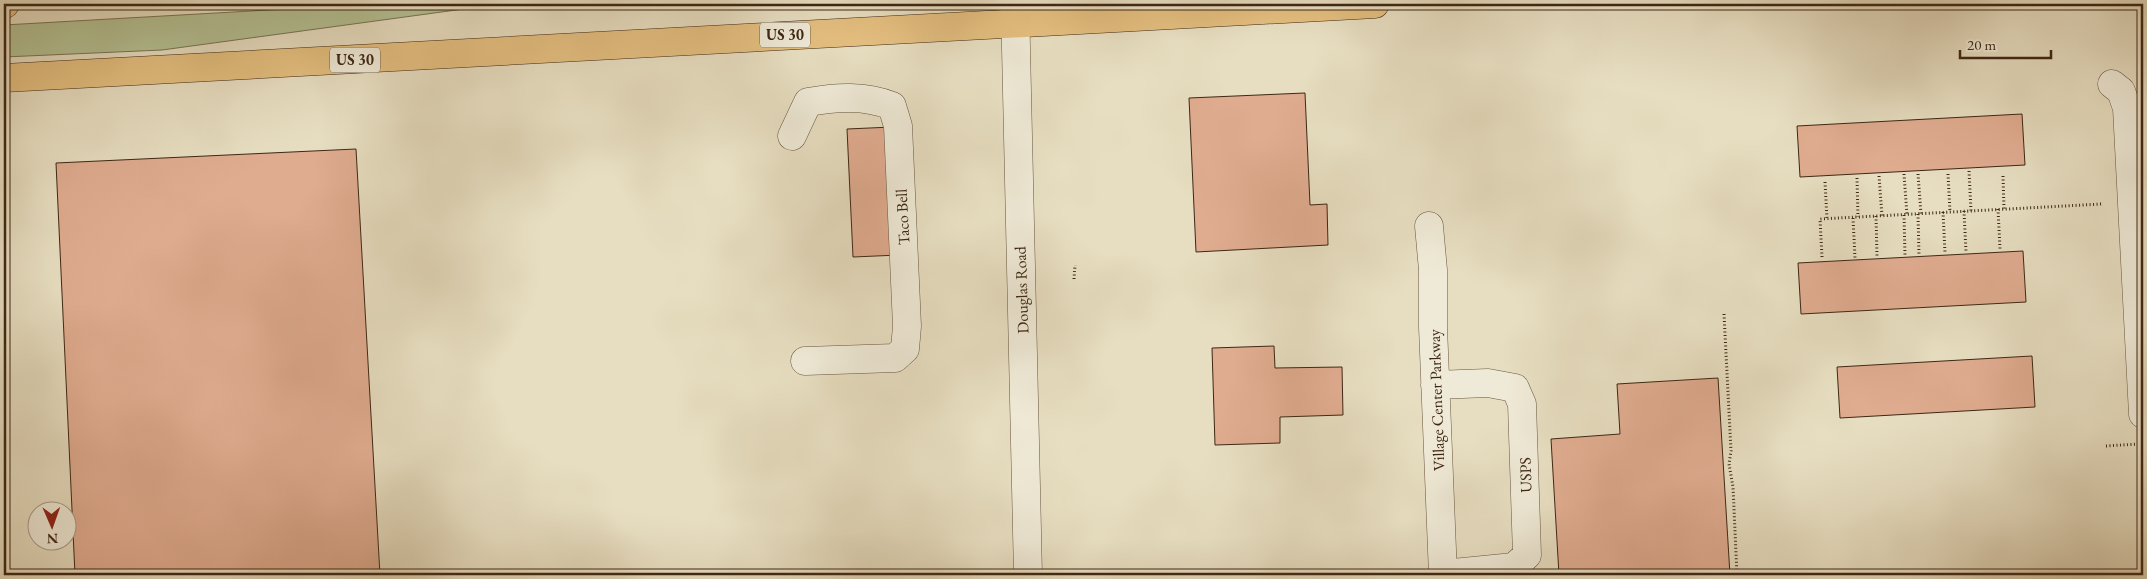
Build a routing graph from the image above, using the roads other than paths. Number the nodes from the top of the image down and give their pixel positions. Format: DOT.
graph roads {
  1 [pos="1375,4"];
  2 [pos="1015,13"];
  3 [pos="4,78"];
  4 [pos="2112,84"];
  5 [pos="792,136"];
  6 [pos="1428,226"];
  7 [pos="805,361"];
  8 [pos="1435,385"];
  9 [pos="2143,414"];
  10 [pos="1443,574"];
  11 [pos="1028,575"];
  1 -- 2 [label="main road, US 30"];
  2 -- 3 [label="main road, US 30"];
  2 -- 11 [label="street, Douglas Road"];
  4 -- 9 [label="street"];
  5 -- 7 [label="street, Taco Bell"];
  6 -- 8 [label="street, Village Center Parkway"];
  8 -- 10 [label="street, Village Center Parkway"];
  8 -- 10 [label="street, USPS"];
}
